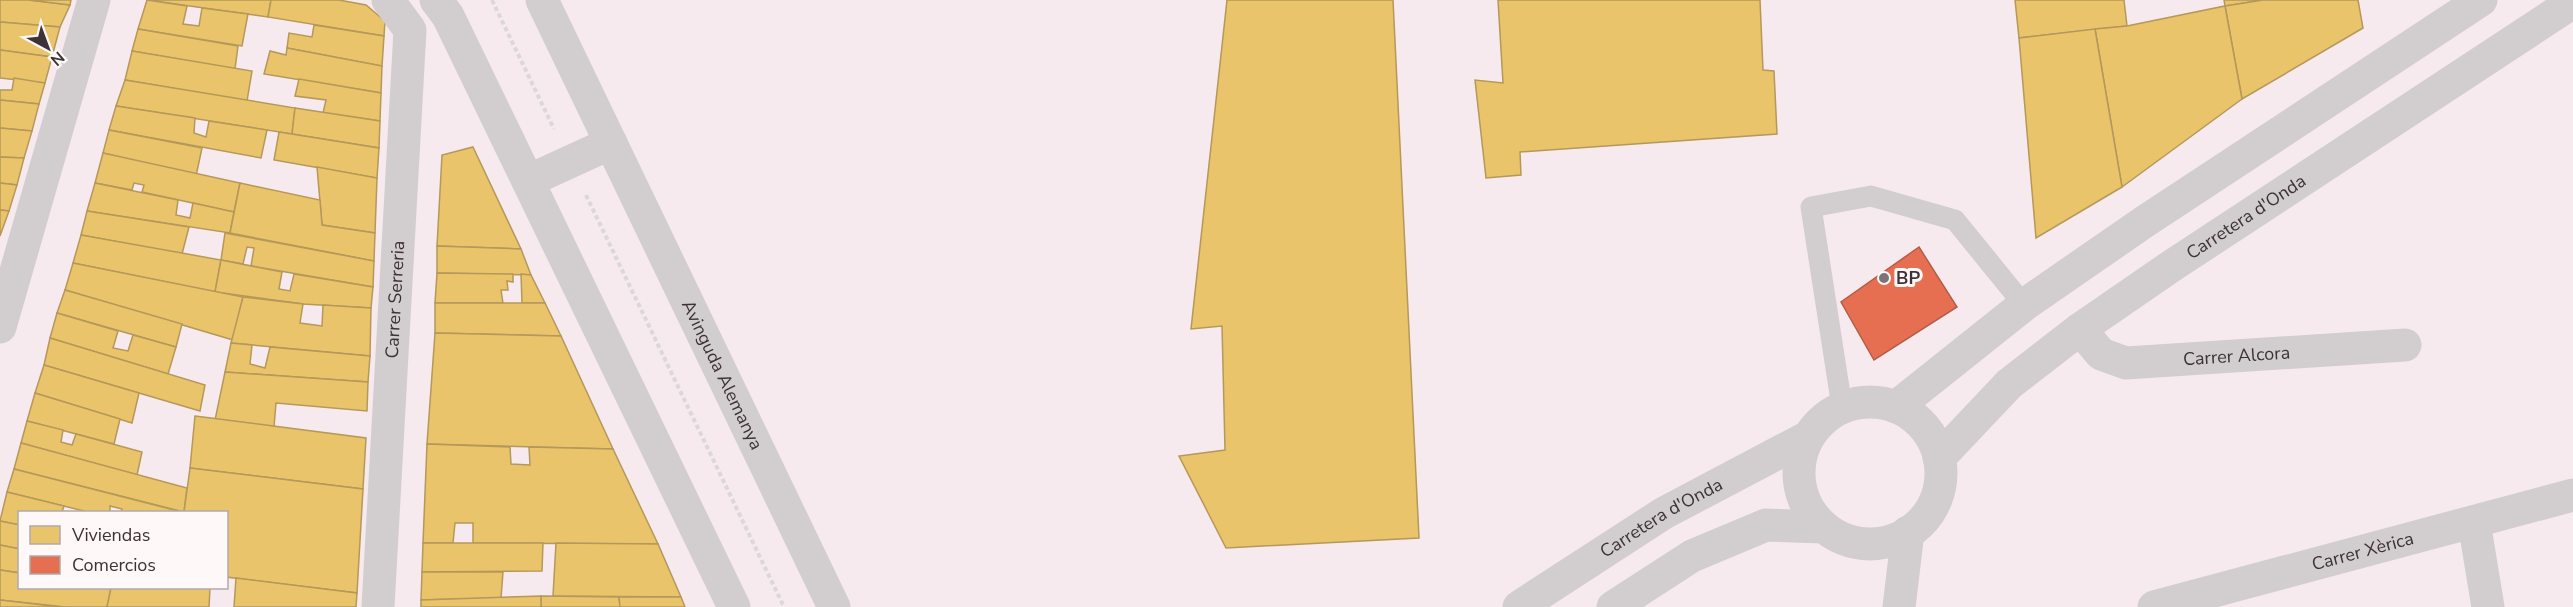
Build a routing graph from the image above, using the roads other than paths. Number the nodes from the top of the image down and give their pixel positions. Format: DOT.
graph roads {
  1 [pos="94,0"];
  2 [pos="388,0"];
  3 [pos="436,0"];
  4 [pos="542,0"];
  5 [pos="2481,0"];
  6 [pos="2573,2"];
  7 [pos="610,143"];
  8 [pos="528,181"];
  9 [pos="2024,305"];
  10 [pos="0,327"];
  11 [pos="2080,329"];
  12 [pos="2405,345"];
  13 [pos="1896,406"];
  14 [pos="1842,407"];
  15 [pos="1808,438"];
  16 [pos="1939,458"];
  17 [pos="2573,495"];
  18 [pos="2474,522"];
  19 [pos="1823,527"];
  20 [pos="1908,532"];
  21 [pos="1639,597"];
  22 [pos="2188,602"];
  23 [pos="378,607"];
  24 [pos="734,607"];
  25 [pos="834,607"];
  26 [pos="1519,607"];
  27 [pos="1613,607"];
  28 [pos="1899,607"];
  29 [pos="2154,607"];
  30 [pos="2488,607"];
  1 -- 10 [label="main road"];
  2 -- 23 [label="main road, Carrer Serreria"];
  3 -- 8 [label="main road"];
  4 -- 7 [label="main road, Avinguda Alemanya"];
  5 -- 9 [label="main road"];
  6 -- 11 [label="main road, Carretera d'Onda"];
  7 -- 8 [label="main road"];
  7 -- 25 [label="main road, Avinguda Alemanya"];
  8 -- 24 [label="main road"];
  9 -- 13 [label="main road"];
  9 -- 14 [label="lane"];
  11 -- 12 [label="main road, Carrer Alcora"];
  11 -- 16 [label="main road, Carretera d'Onda"];
  13 -- 14 [label="main road"];
  13 -- 16 [label="main road"];
  14 -- 15 [label="main road"];
  15 -- 19 [label="main road"];
  15 -- 26 [label="main road, Carretera d'Onda"];
  16 -- 20 [label="main road"];
  17 -- 18 [label="main road, Carrer Xèrica"];
  18 -- 22 [label="main road, Carrer Xèrica"];
  18 -- 30 [label="main road"];
  19 -- 20 [label="main road"];
  19 -- 21 [label="main road"];
  20 -- 28 [label="main road"];
  21 -- 27 [label="main road"];
  22 -- 29 [label="main road, Carrer Xèrica"];
}
